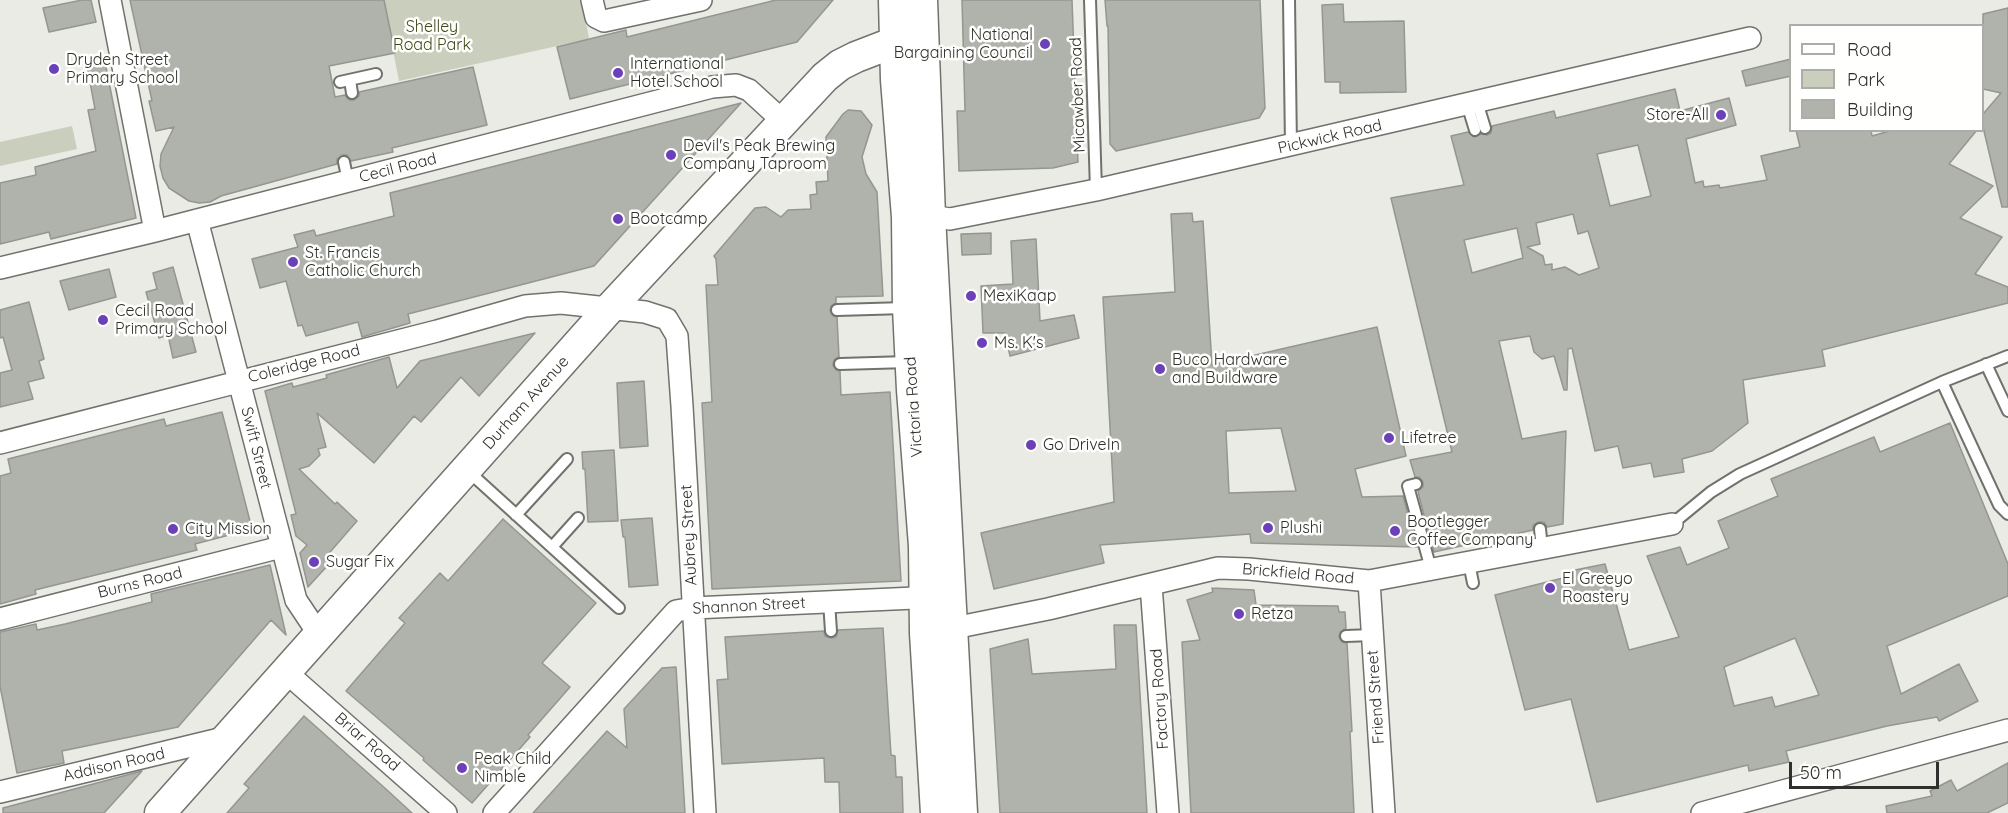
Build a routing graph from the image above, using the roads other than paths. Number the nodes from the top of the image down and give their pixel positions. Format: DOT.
graph roads {
  1 [pos="110,0"];
  2 [pos="592,0"];
  3 [pos="701,0"];
  4 [pos="894,0"];
  5 [pos="922,0"];
  6 [pos="1090,0"];
  7 [pos="1289,0"];
  8 [pos="1750,38"];
  9 [pos="909,40"];
  10 [pos="376,74"];
  11 [pos="352,93"];
  12 [pos="1472,103"];
  13 [pos="784,122"];
  14 [pos="1480,129"];
  15 [pos="1291,146"];
  16 [pos="1096,190"];
  17 [pos="919,217"];
  18 [pos="197,220"];
  19 [pos="155,231"];
  20 [pos="0,268"];
  21 [pos="908,308"];
  22 [pos="609,309"];
  23 [pos="837,310"];
  24 [pos="2008,356"];
  25 [pos="911,362"];
  26 [pos="840,364"];
  27 [pos="1986,364"];
  28 [pos="238,381"];
  29 [pos="1942,382"];
  30 [pos="2008,411"];
  31 [pos="0,443"];
  32 [pos="567,459"];
  33 [pos="466,470"];
  34 [pos="1416,484"];
  35 [pos="516,514"];
  36 [pos="2008,514"];
  37 [pos="578,518"];
  38 [pos="1672,524"];
  39 [pos="281,547"];
  40 [pos="552,547"];
  41 [pos="1431,569"];
  42 [pos="1369,581"];
  43 [pos="1151,585"];
  44 [pos="937,597"];
  45 [pos="829,602"];
  46 [pos="619,608"];
  47 [pos="693,608"];
  48 [pos="0,619"];
  49 [pos="831,631"];
  50 [pos="938,632"];
  51 [pos="1373,635"];
  52 [pos="320,636"];
  53 [pos="1346,636"];
  54 [pos="287,673"];
  55 [pos="2008,730"];
  56 [pos="228,737"];
  57 [pos="0,792"];
  58 [pos="160,813"];
  59 [pos="446,813"];
  60 [pos="494,813"];
  61 [pos="705,813"];
  62 [pos="936,813"];
  63 [pos="962,813"];
  64 [pos="1168,813"];
  65 [pos="1384,813"];
  66 [pos="1701,813"];
  1 -- 19 [label="street"];
  2 -- 3 [label="street"];
  4 -- 9 [label="main road, Victoria Road"];
  5 -- 9 [label="main road, Victoria Road"];
  6 -- 16 [label="lane, Micawber Road"];
  7 -- 15 [label="lane"];
  8 -- 12 [label="street, Pickwick Road"];
  9 -- 13 [label="main road, Durham Avenue"];
  9 -- 17 [label="main road, Victoria Road"];
  10 -- 11 [label="lane"];
  12 -- 14 [label="lane"];
  12 -- 15 [label="street, Pickwick Road"];
  13 -- 18 [label="street, Cecil Road"];
  13 -- 22 [label="main road, Durham Avenue"];
  15 -- 16 [label="street, Pickwick Road"];
  16 -- 17 [label="street, Pickwick Road"];
  17 -- 21 [label="main road, Victoria Road"];
  17 -- 44 [label="main road, Victoria Road"];
  18 -- 19 [label="street, Cecil Road"];
  18 -- 28 [label="street, Swift Street"];
  19 -- 20 [label="street, Cecil Road"];
  21 -- 23 [label="lane"];
  21 -- 25 [label="main road, Victoria Road"];
  22 -- 28 [label="street, Coleridge Road"];
  22 -- 33 [label="main road, Durham Avenue"];
  22 -- 47 [label="street, Aubrey Street"];
  24 -- 27 [label="lane"];
  25 -- 26 [label="lane"];
  25 -- 44 [label="main road, Victoria Road"];
  27 -- 29 [label="lane"];
  27 -- 30 [label="lane"];
  28 -- 31 [label="street, Coleridge Road"];
  28 -- 39 [label="street, Swift Street"];
  29 -- 36 [label="lane"];
  29 -- 38 [label="lane"];
  32 -- 35 [label="lane"];
  33 -- 35 [label="lane"];
  33 -- 52 [label="main road, Durham Avenue"];
  34 -- 41 [label="lane"];
  35 -- 40 [label="lane"];
  37 -- 40 [label="lane"];
  38 -- 41 [label="street, Brickfield Road"];
  39 -- 48 [label="street, Burns Road"];
  39 -- 52 [label="street, Swift Street"];
  40 -- 46 [label="lane"];
  41 -- 42 [label="street, Brickfield Road"];
  42 -- 43 [label="street, Brickfield Road"];
  42 -- 51 [label="street, Friend Street"];
  43 -- 50 [label="street, Brickfield Road"];
  43 -- 64 [label="street, Factory Road"];
  44 -- 45 [label="street, Shannon Street"];
  44 -- 50 [label="main road, Victoria Road"];
  45 -- 47 [label="street, Shannon Street"];
  45 -- 49 [label="lane"];
  47 -- 60 [label="street, Shannon Street"];
  47 -- 61 [label="street, Aubrey Street"];
  50 -- 62 [label="main road, Victoria Road"];
  50 -- 63 [label="main road, Victoria Road"];
  51 -- 53 [label="lane"];
  51 -- 65 [label="street, Friend Street"];
  52 -- 54 [label="main road, Durham Avenue"];
  54 -- 56 [label="main road, Durham Avenue"];
  54 -- 59 [label="street, Briar Road"];
  55 -- 66 [label="street"];
  56 -- 57 [label="street, Addison Road"];
  56 -- 58 [label="main road, Durham Avenue"];
}
